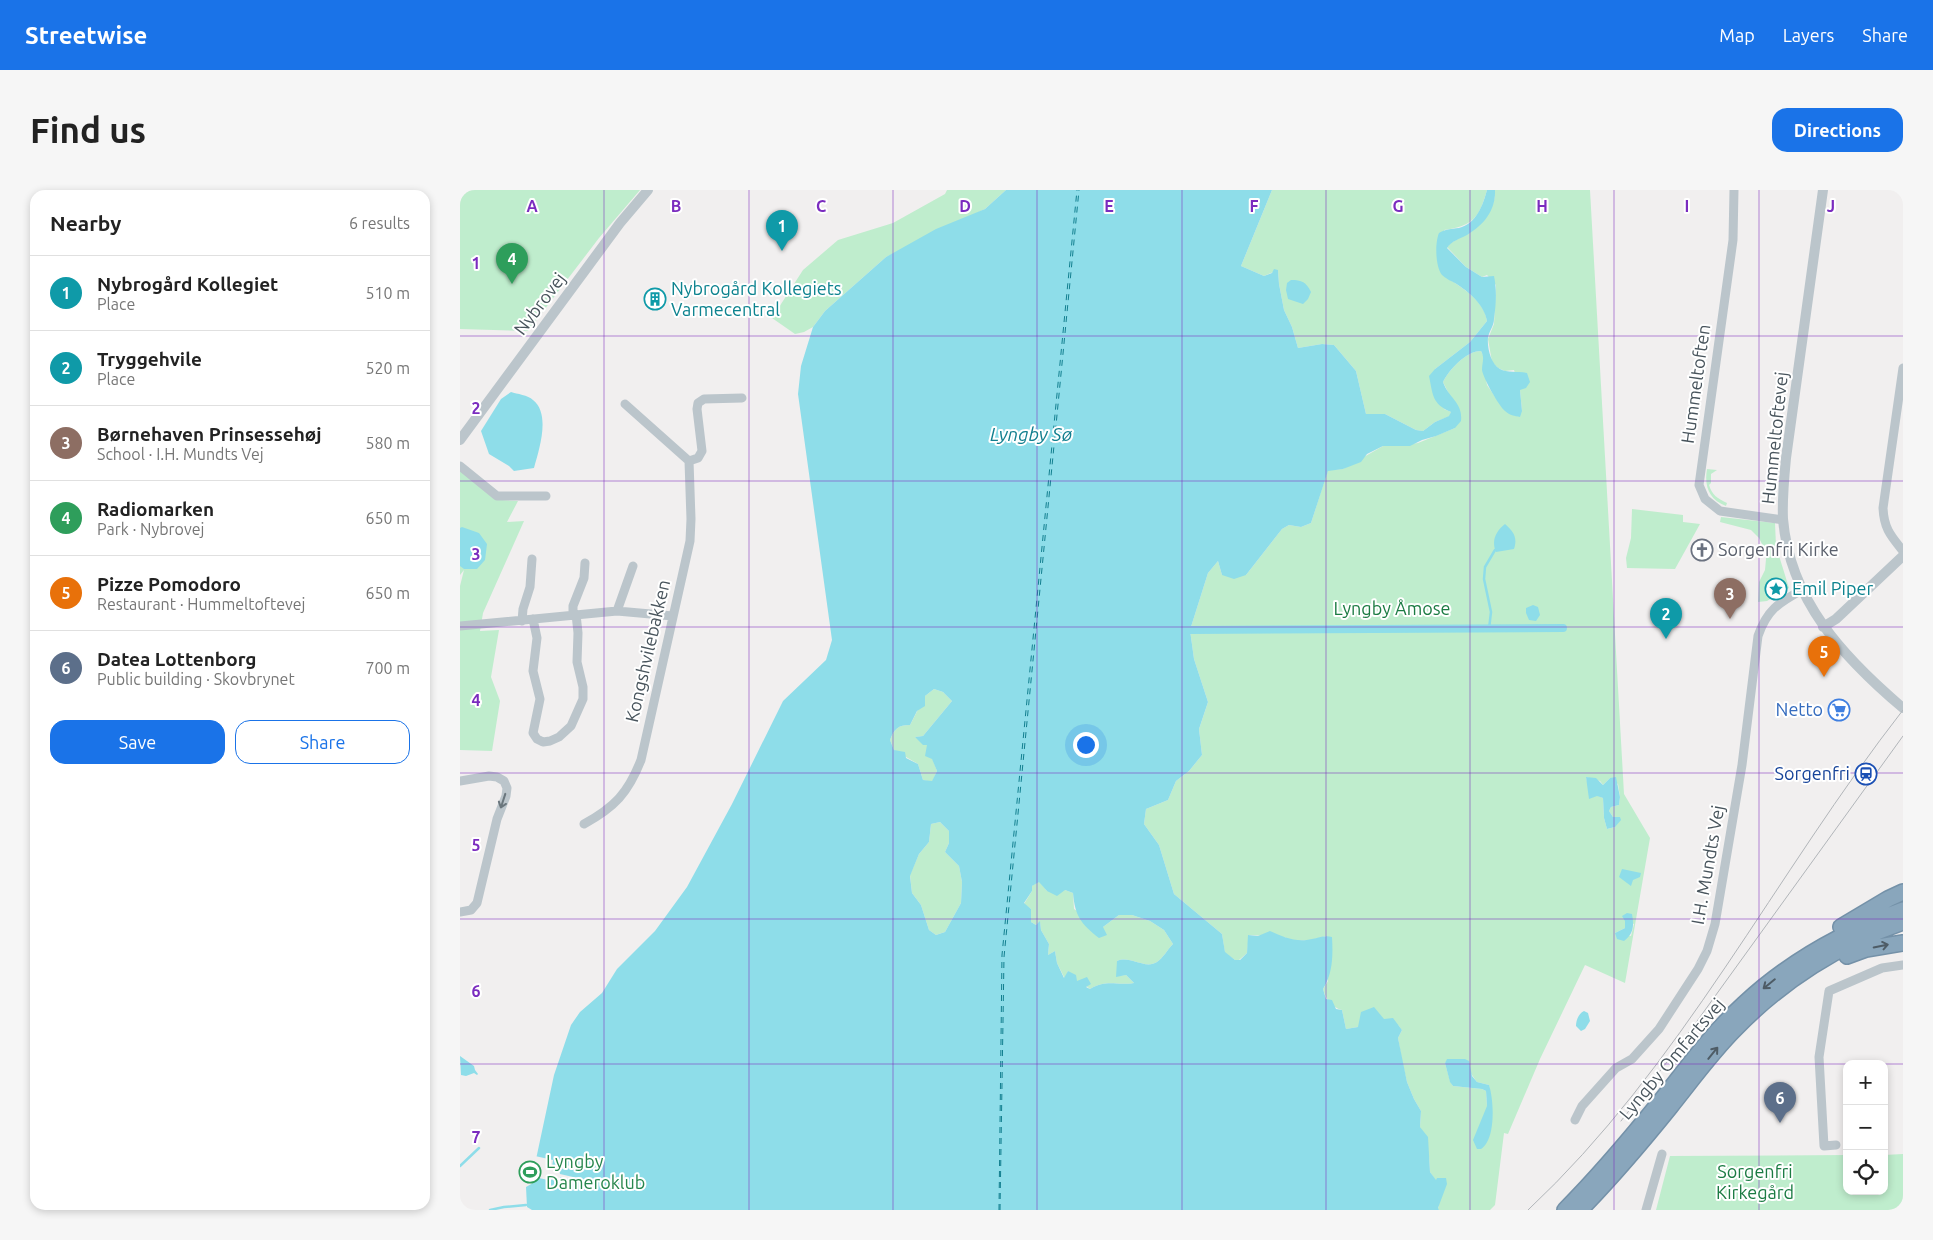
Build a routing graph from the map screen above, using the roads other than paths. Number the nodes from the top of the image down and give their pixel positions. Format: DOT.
graph roads {
  1 [pos="648,190"];
  2 [pos="1734,190"];
  3 [pos="1823,190"];
  4 [pos="1903,368"];
  5 [pos="742,398"];
  6 [pos="625,404"];
  7 [pos="1899,430"];
  8 [pos="460,440"];
  9 [pos="689,461"];
  10 [pos="460,466"];
  11 [pos="546,496"];
  12 [pos="1783,520"];
  13 [pos="1903,551"];
  14 [pos="1903,556"];
  15 [pos="532,559"];
  16 [pos="585,563"];
  17 [pos="633,566"];
  18 [pos="1802,590"];
  19 [pos="617,611"];
  20 [pos="574,614"];
  21 [pos="673,616"];
  22 [pos="532,619"];
  23 [pos="522,621"];
  24 [pos="460,626"];
  25 [pos="1823,627"];
  26 [pos="1889,693"];
  27 [pos="1903,700"];
  28 [pos="1903,708"];
  29 [pos="460,781"];
  30 [pos="584,824"];
  31 [pos="1903,892"];
  32 [pos="1903,910"];
  33 [pos="460,912"];
  34 [pos="1903,922"];
  35 [pos="1903,943"];
  36 [pos="1798,962"];
  37 [pos="1903,965"];
  38 [pos="1787,984"];
  39 [pos="1575,1120"];
  40 [pos="1836,1145"];
  41 [pos="1662,1154"];
  42 [pos="1565,1210"];
  43 [pos="1580,1210"];
  44 [pos="1646,1210"];
  1 -- 8 [label="street, Nybrovej"];
  2 -- 12 [label="street, Hummeltoften"];
  3 -- 12 [label="street, Hummeltoftevej"];
  4 -- 7 [label="street"];
  5 -- 9 [label="street"];
  6 -- 9 [label="street"];
  7 -- 13 [label="street"];
  9 -- 21 [label="street, Kongshvilebakken"];
  10 -- 11 [label="street"];
  12 -- 18 [label="street, Hummeltoftevej"];
  14 -- 25 [label="street"];
  15 -- 23 [label="street"];
  16 -- 20 [label="street"];
  17 -- 19 [label="street"];
  18 -- 25 [label="street, Hummeltoftevej"];
  18 -- 39 [label="street, I.H. Mundts Vej"];
  19 -- 20 [label="street"];
  19 -- 21 [label="street"];
  20 -- 22 [label="street"];
  20 -- 22 [label="street"];
  21 -- 30 [label="street, Kongshvilebakken"];
  22 -- 23 [label="street"];
  23 -- 24 [label="street"];
  25 -- 26 [label="street, Hummeltoftevej"];
  26 -- 27 [label="street, Hummeltoftevej"];
  26 -- 28 [label="street, Hummeltoftevej"];
  29 -- 33 [label="street, one-way"];
  31 -- 36 [label="highway"];
  32 -- 36 [label="highway, Lyngby Omfartsvej"];
  34 -- 38 [label="highway, Lyngby Omfartsvej"];
  38 -- 35 [label="highway, one-way"];
  36 -- 42 [label="highway, Lyngby Omfartsvej, one-way"];
  37 -- 40 [label="street"];
  43 -- 38 [label="highway, Lyngby Omfartsvej, one-way"];
  41 -- 44 [label="street"];
}
